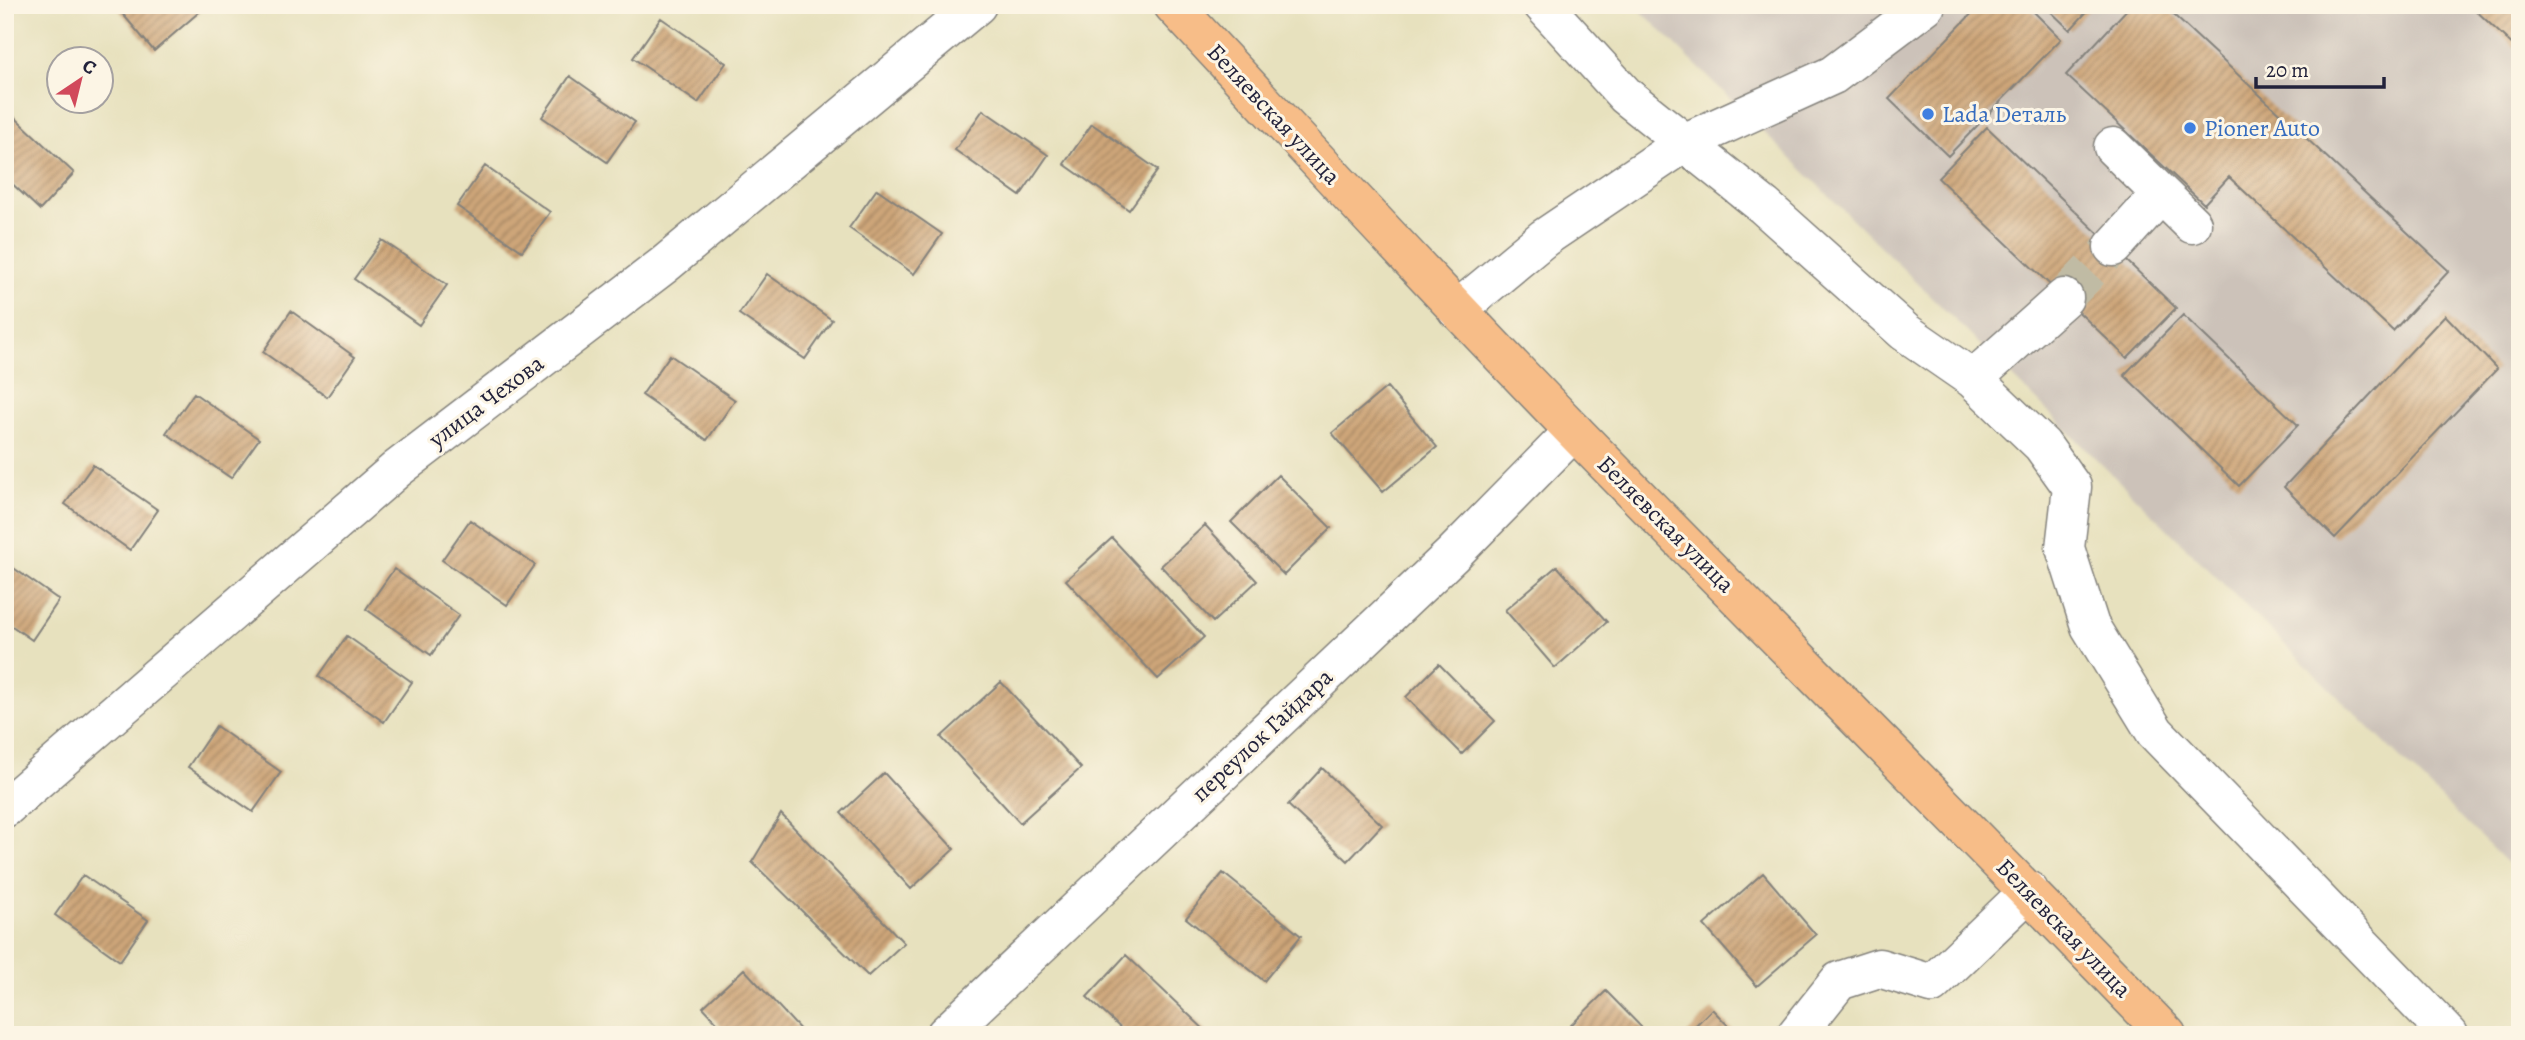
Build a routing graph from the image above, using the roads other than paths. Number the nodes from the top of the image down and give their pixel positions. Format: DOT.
graph roads {
  1 [pos="977,5"];
  2 [pos="1173,5"];
  3 [pos="1543,5"];
  4 [pos="1926,5"];
  5 [pos="1686,142"];
  6 [pos="2113,146"];
  7 [pos="2161,194"];
  8 [pos="2192,224"];
  9 [pos="2113,247"];
  10 [pos="2064,298"];
  11 [pos="1457,310"];
  12 [pos="1973,379"];
  13 [pos="1574,431"];
  14 [pos="5,808"];
  15 [pos="2029,891"];
  16 [pos="945,1035"];
  17 [pos="1796,1035"];
  18 [pos="2167,1035"];
  19 [pos="2449,1035"];
  1 -- 14 [label="street, улица Чехова"];
  2 -- 11 [label="main road, Беляевская улица"];
  3 -- 5 [label="street"];
  4 -- 5 [label="street"];
  5 -- 11 [label="street"];
  5 -- 12 [label="street"];
  6 -- 7 [label="street"];
  7 -- 8 [label="street"];
  7 -- 9 [label="street"];
  10 -- 12 [label="street"];
  11 -- 13 [label="main road, Беляевская улица"];
  12 -- 19 [label="street"];
  13 -- 15 [label="main road, Беляевская улица"];
  13 -- 16 [label="street, переулок Гайдара"];
  15 -- 17 [label="street"];
  15 -- 18 [label="main road, Беляевская улица"];
}
